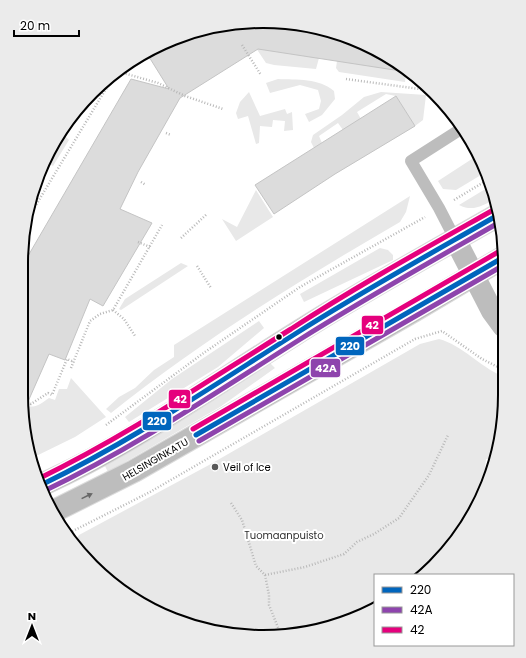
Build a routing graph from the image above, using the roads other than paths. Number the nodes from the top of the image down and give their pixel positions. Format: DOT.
graph roads {
  1 [pos="457,131"];
  2 [pos="493,218"];
  3 [pos="454,239"];
  4 [pos="498,261"];
  5 [pos="473,276"];
  6 [pos="498,319"];
  7 [pos="45,483"];
  8 [pos="58,509"];
  1 -- 3 [label="lane"];
  2 -- 3 [label="main road"];
  3 -- 5 [label="main road"];
  3 -- 7 [label="main road"];
  4 -- 5 [label="main road, HELSINGINKATU"];
  5 -- 6 [label="main road"];
  8 -- 5 [label="main road, HELSINGINKATU, one-way"];
}
